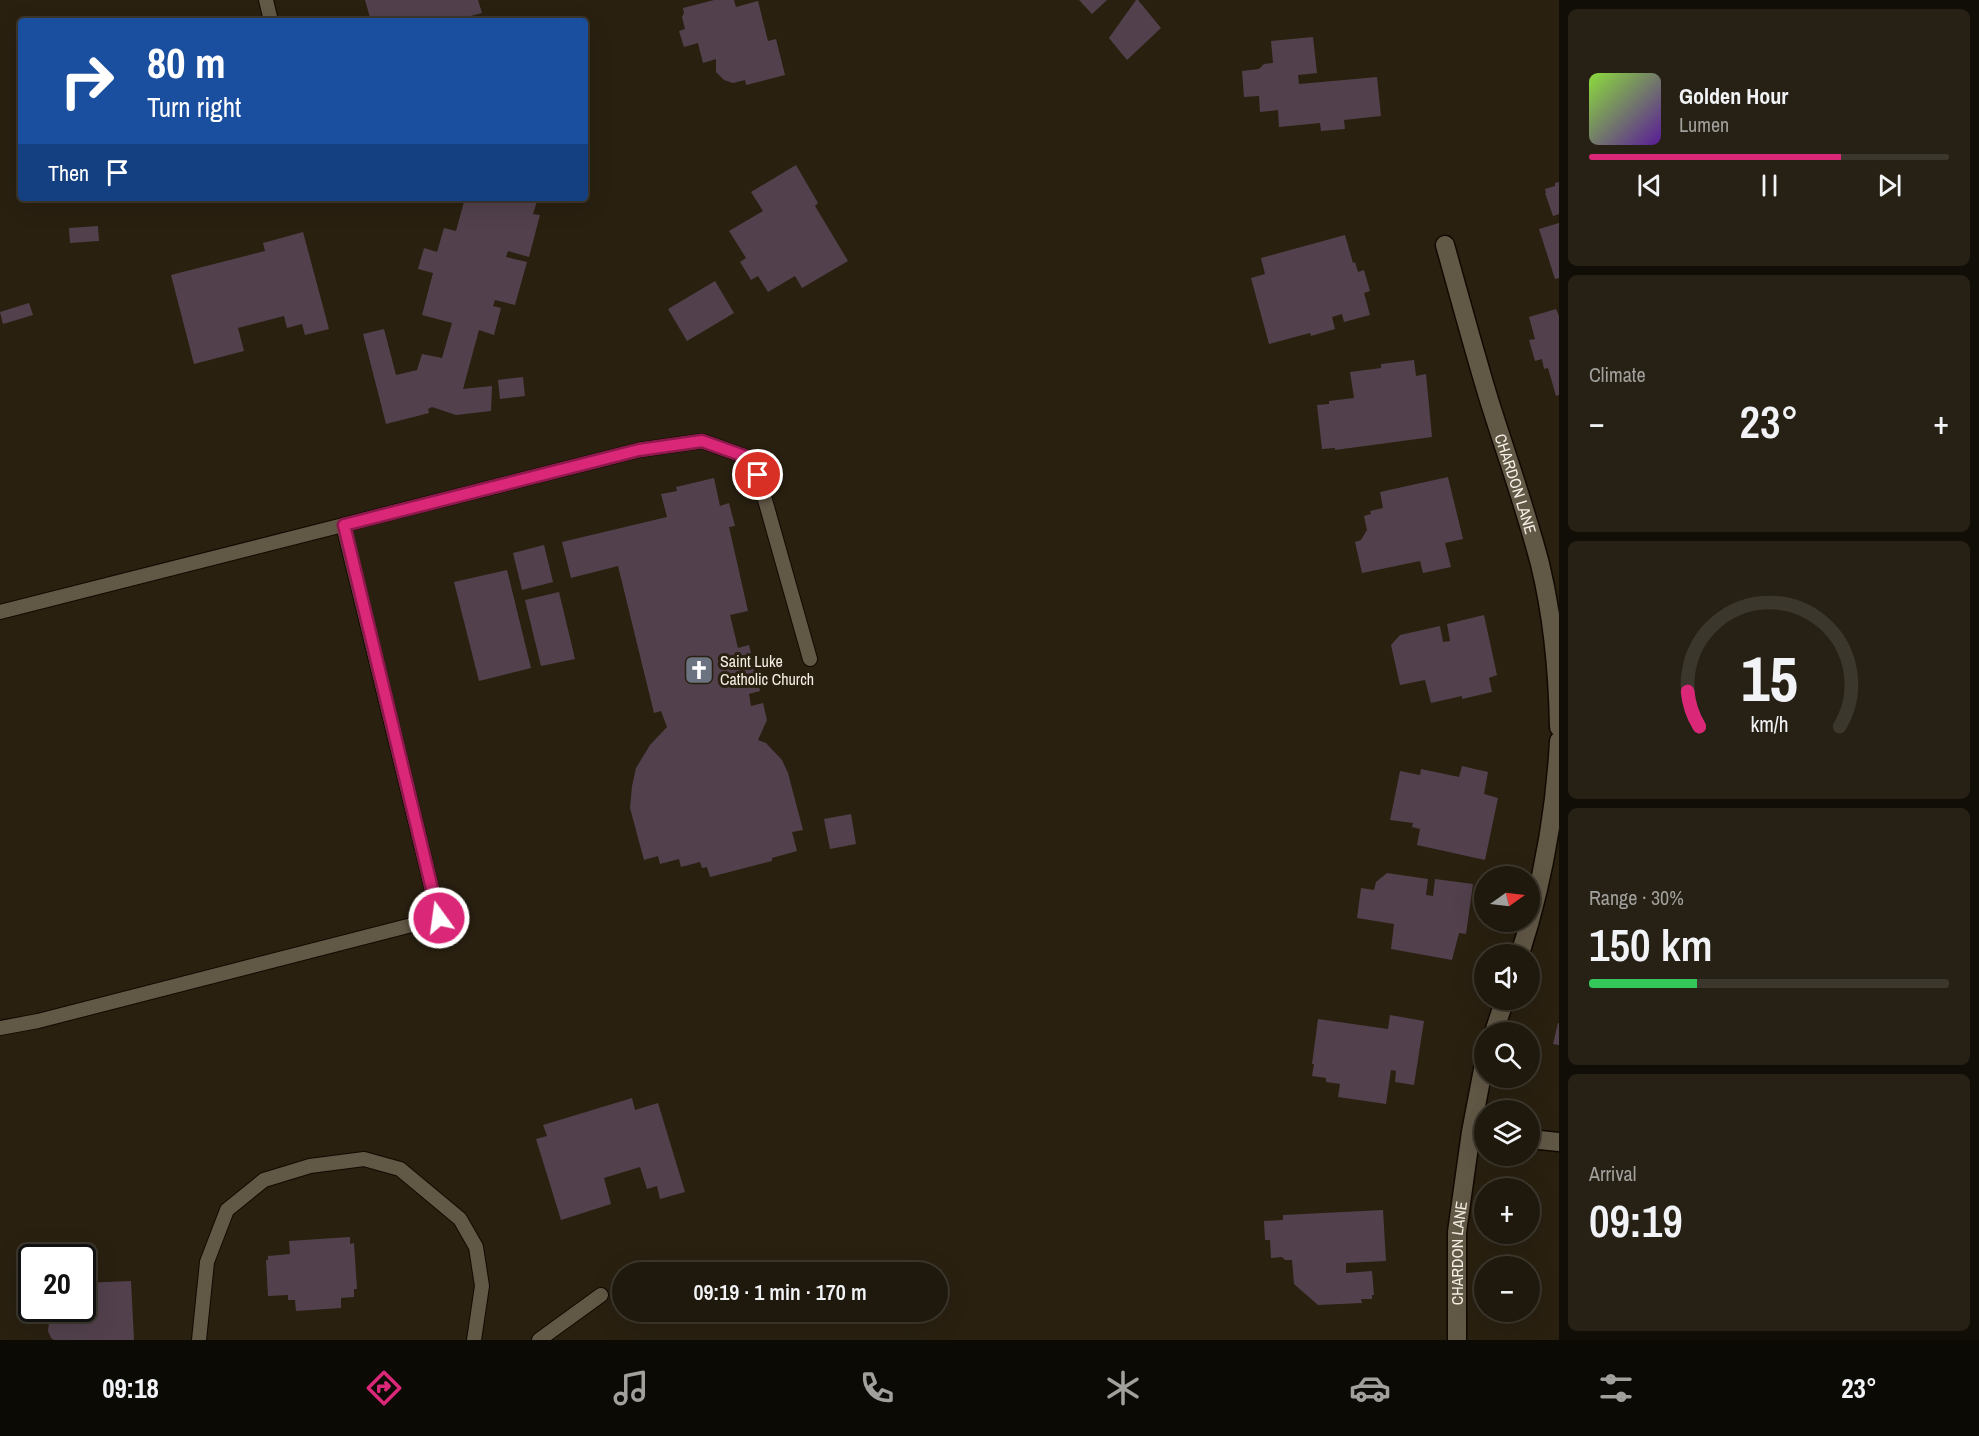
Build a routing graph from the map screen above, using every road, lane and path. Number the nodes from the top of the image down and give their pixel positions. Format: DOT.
graph roads {
  1 [pos="266,0"];
  2 [pos="270,18"];
  3 [pos="1445,245"];
  4 [pos="344,525"];
  5 [pos="0,612"];
  6 [pos="810,659"];
  7 [pos="1559,727"];
  8 [pos="1559,741"];
  9 [pos="1523,944"];
  10 [pos="0,1028"];
  11 [pos="1540,1140"];
  12 [pos="1559,1142"];
  13 [pos="1474,1152"];
  14 [pos="601,1295"];
  15 [pos="199,1340"];
  16 [pos="474,1340"];
  17 [pos="539,1340"];
  18 [pos="1457,1340"];
  1 -- 2 [label="lane"];
  3 -- 7 [label="street, CHARDON LANE"];
  4 -- 5 [label="lane"];
  4 -- 6 [label="lane"];
  4 -- 10 [label="lane"];
  8 -- 9 [label="street"];
  11 -- 12 [label="street"];
  13 -- 18 [label="street, CHARDON LANE"];
  14 -- 17 [label="lane"];
  15 -- 16 [label="lane"];
}
